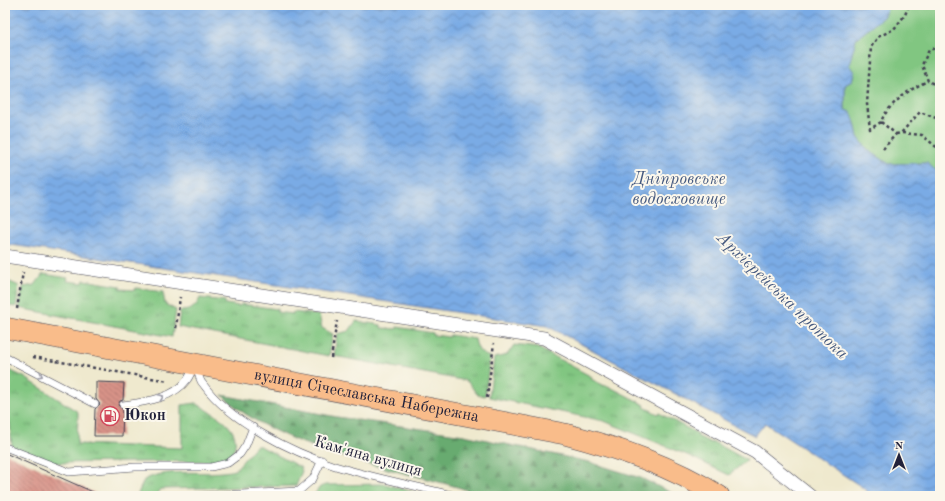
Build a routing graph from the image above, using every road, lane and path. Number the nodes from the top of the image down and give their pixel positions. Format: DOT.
graph roads {
  1 [pos="908,5"];
  2 [pos="940,47"];
  3 [pos="928,81"];
  4 [pos="940,87"];
  5 [pos="936,118"];
  6 [pos="881,122"];
  7 [pos="901,133"];
  8 [pos="896,134"];
  9 [pos="883,149"];
  10 [pos="940,150"];
  11 [pos="5,256"];
  12 [pos="25,259"];
  13 [pos="182,283"];
  14 [pos="339,306"];
  15 [pos="17,309"];
  16 [pos="5,328"];
  17 [pos="176,328"];
  18 [pos="496,330"];
  19 [pos="5,357"];
  20 [pos="331,358"];
  21 [pos="195,363"];
  22 [pos="487,398"];
  23 [pos="95,404"];
  24 [pos="123,405"];
  25 [pos="253,427"];
  26 [pos="5,447"];
  27 [pos="322,460"];
  28 [pos="199,496"];
  29 [pos="456,496"];
  30 [pos="719,496"];
  31 [pos="810,496"];
  1 -- 6 [label="path"];
  2 -- 3 [label="path"];
  3 -- 4 [label="path"];
  3 -- 6 [label="path"];
  5 -- 7 [label="path"];
  6 -- 8 [label="path"];
  7 -- 8 [label="path"];
  7 -- 10 [label="path"];
  8 -- 9 [label="path"];
  11 -- 12 [label="street"];
  12 -- 13 [label="street"];
  12 -- 15 [label="path"];
  13 -- 14 [label="street"];
  13 -- 17 [label="path"];
  14 -- 18 [label="street"];
  14 -- 20 [label="path"];
  16 -- 21 [label="main road, вулиця Січеславська Набережна"];
  18 -- 22 [label="path"];
  18 -- 31 [label="street"];
  19 -- 23 [label="lane, one-way"];
  24 -- 21 [label="lane, one-way"];
  21 -- 25 [label="lane, Кам'яна вулиця"];
  21 -- 30 [label="main road, вулиця Січеславська Набережна"];
  25 -- 26 [label="lane"];
  25 -- 27 [label="lane, Кам'яна вулиця"];
  27 -- 28 [label="lane"];
  27 -- 29 [label="lane, Кам'яна вулиця"];
}
